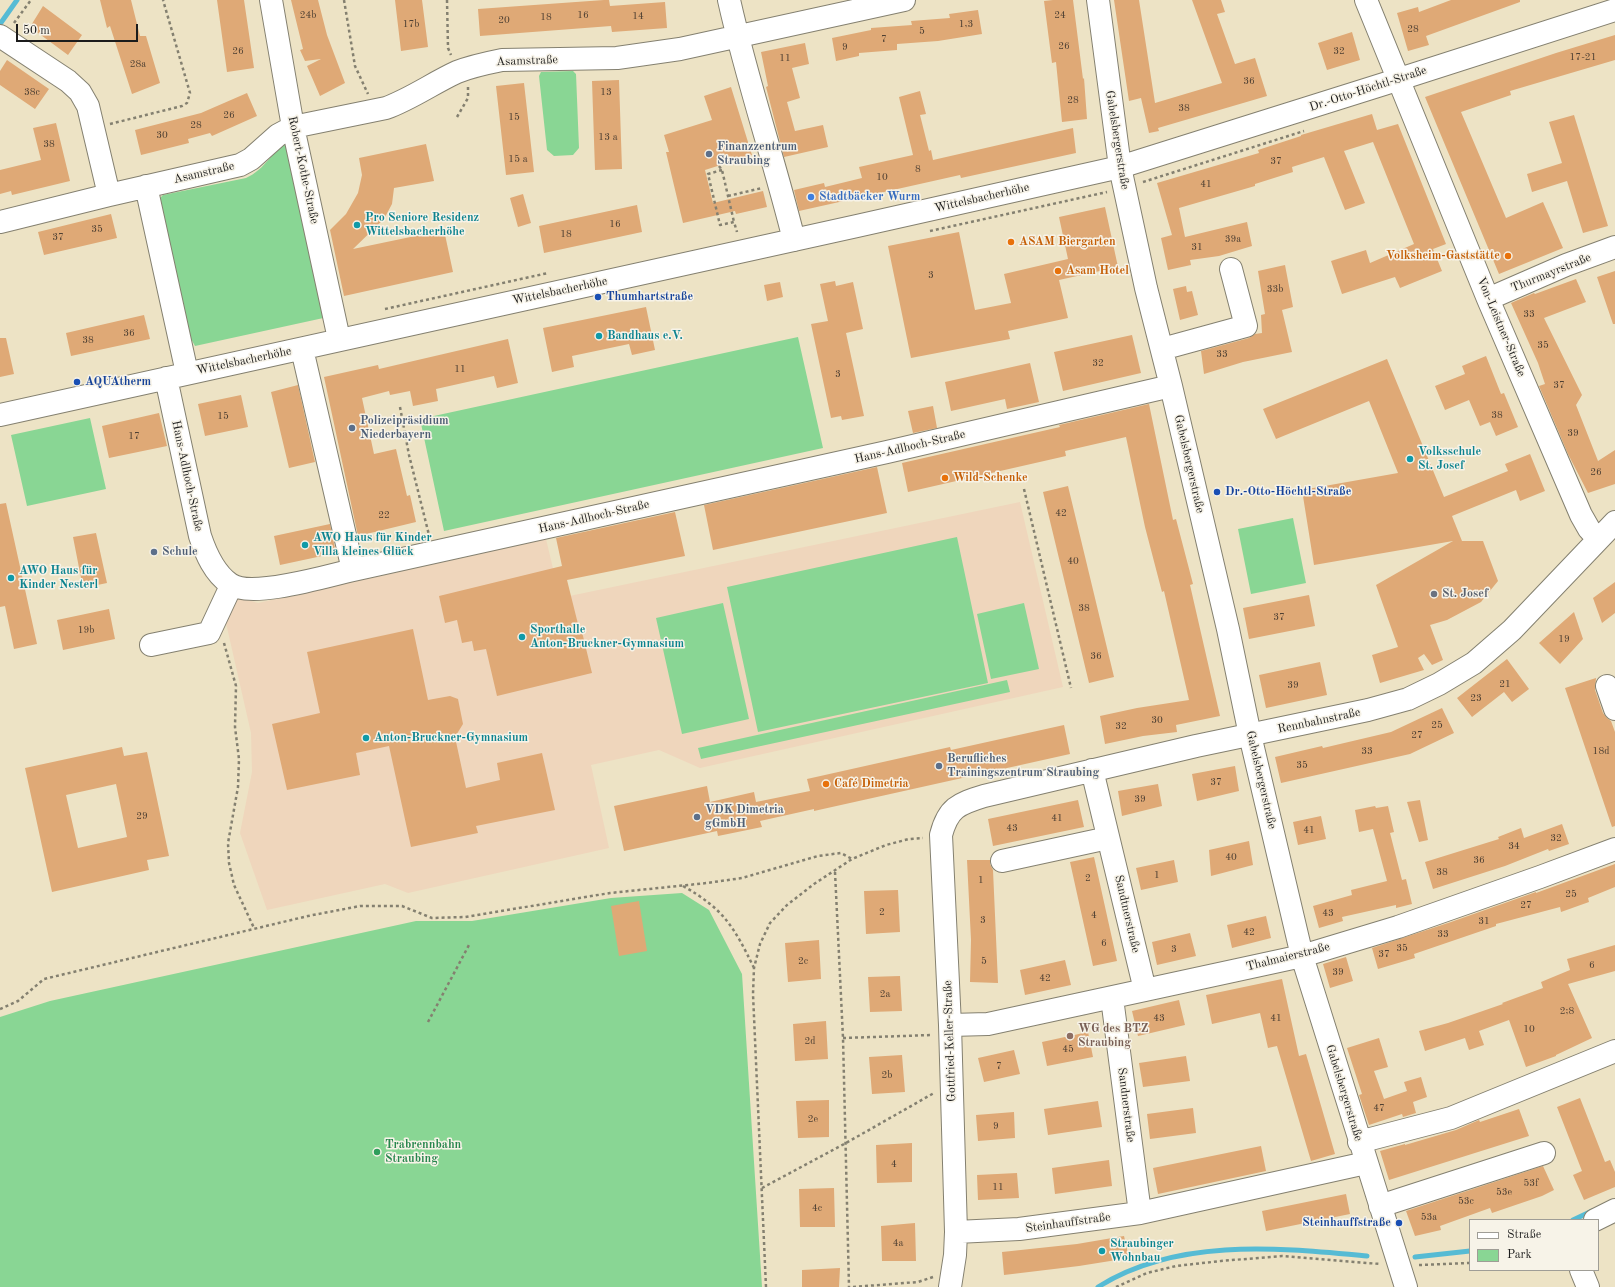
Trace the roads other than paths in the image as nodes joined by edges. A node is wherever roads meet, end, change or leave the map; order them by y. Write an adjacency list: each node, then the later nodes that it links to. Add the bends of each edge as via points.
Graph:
1 (271, 0): 11 (street, Robert-Kothe-Straße)
2 (729, 0): 8 (street)
3 (1098, 0): 12 (street, Gabelsbergerstraße)
4 (1366, 0): 10 (street, Von-Leistner-Straße)
5 (898, 1): 8 (street, Asamstraße)
6 (1584, 9): 7 (street, Dr.-Otto-Höchtl-Straße); 10 (street, Dr.-Otto-Höchtl-Straße)
7 (1615, 10)
8 (738, 36): 11 (street, Asamstraße, via 680,50 617,58 502,60 463,70 398,104 376,111); 16 (street)
9 (1, 37): 14 (street, via 68,81 80,92 88,106)
10 (1398, 80): 12 (street, Dr.-Otto-Höchtl-Straße); 19 (street, Von-Leistner-Straße)
11 (293, 127): 13 (street, Asamstraße, via 278,135 251,159 240,165); 20 (street, Robert-Kothe-Straße)
12 (1120, 167): 16 (street, Wittelsbacherhöhe); 22 (street, Gabelsbergerstraße)
13 (146, 186): 14 (street, Asamstraße); 23 (street)
14 (109, 195): 15 (street, Asamstraße)
15 (0, 222)
16 (794, 240): 20 (street, Wittelsbacherhöhe)
17 (1615, 247): 19 (street, Thurmayrstraße)
18 (1230, 269): 22 (street, via 1246,326)
19 (1488, 299): 28 (street, Von-Leistner-Straße, via 1581,515)
20 (339, 339): 21 (street, Wittelsbacherhöhe)
21 (302, 348): 23 (street, Wittelsbacherhöhe); 29 (street)
22 (1162, 349): 25 (street, Gabelsbergerstraße)
23 (187, 373): 24 (street, Wittelsbacherhöhe)
24 (166, 378): 26 (street, Wittelsbacherhöhe); 30 (street, Hans-Adlhoch-Straße, via 205,552 213,566)
25 (1171, 386): 29 (street, Hans-Adlhoch-Straße, via 887,452); 34 (street, Gabelsbergerstraße)
26 (0, 415)
27 (1615, 522): 28 (street, Rennbahnstraße)
28 (1598, 539): 34 (street, Rennbahnstraße, via 1512,630 1474,663 1439,684 1408,699 1368,710)
29 (353, 570): 30 (street, Hans-Adlhoch-Straße, via 266,589 248,590)
30 (231, 586): 31 (street, via 209,634)
31 (151, 645)
32 (1607, 686): 33 (street)
33 (1615, 709)
34 (1250, 735): 35 (street, Rennbahnstraße); 40 (street, Gabelsbergerstraße)
35 (1092, 770): 36 (street, Rennbahnstraße); 37 (street, Sandtnerstraße)
36 (962, 802): 43 (street, Gottfried-Keller-Straße, via 944,823 941,835)
37 (1108, 838): 39 (street); 41 (street, Sandtnerstraße)
38 (1615, 849): 40 (street, Thalmaierstraße, via 1398,927)
39 (1002, 861)
40 (1302, 956): 41 (street, Thalmaierstraße); 45 (street, Gabelsbergerstraße)
41 (1145, 990): 42 (street, Thalmaierstraße)
42 (1112, 998): 43 (street, Thalmaierstraße, via 988,1024); 50 (street, Sandnerstraße)
43 (950, 1029): 52 (street, Gottfried-Keller-Straße)
44 (1615, 1052): 45 (street, via 1451,1118)
45 (1359, 1142): 47 (street, Gabelsbergerstraße)
46 (1544, 1153): 48 (street)
47 (1366, 1163): 48 (street, Gabelsbergerstraße); 50 (street, Steinhauffstraße)
48 (1380, 1206): 55 (street, Gabelsbergerstraße)
49 (1615, 1210): 51 (street)
50 (1140, 1213): 52 (street, Steinhauffstraße, via 1019,1229)
51 (1598, 1219)
52 (956, 1232): 54 (street, Gottfried-Keller-Straße)
53 (1581, 1271): 56 (street)
54 (951, 1283)
55 (1406, 1287)
56 (1588, 1287)

